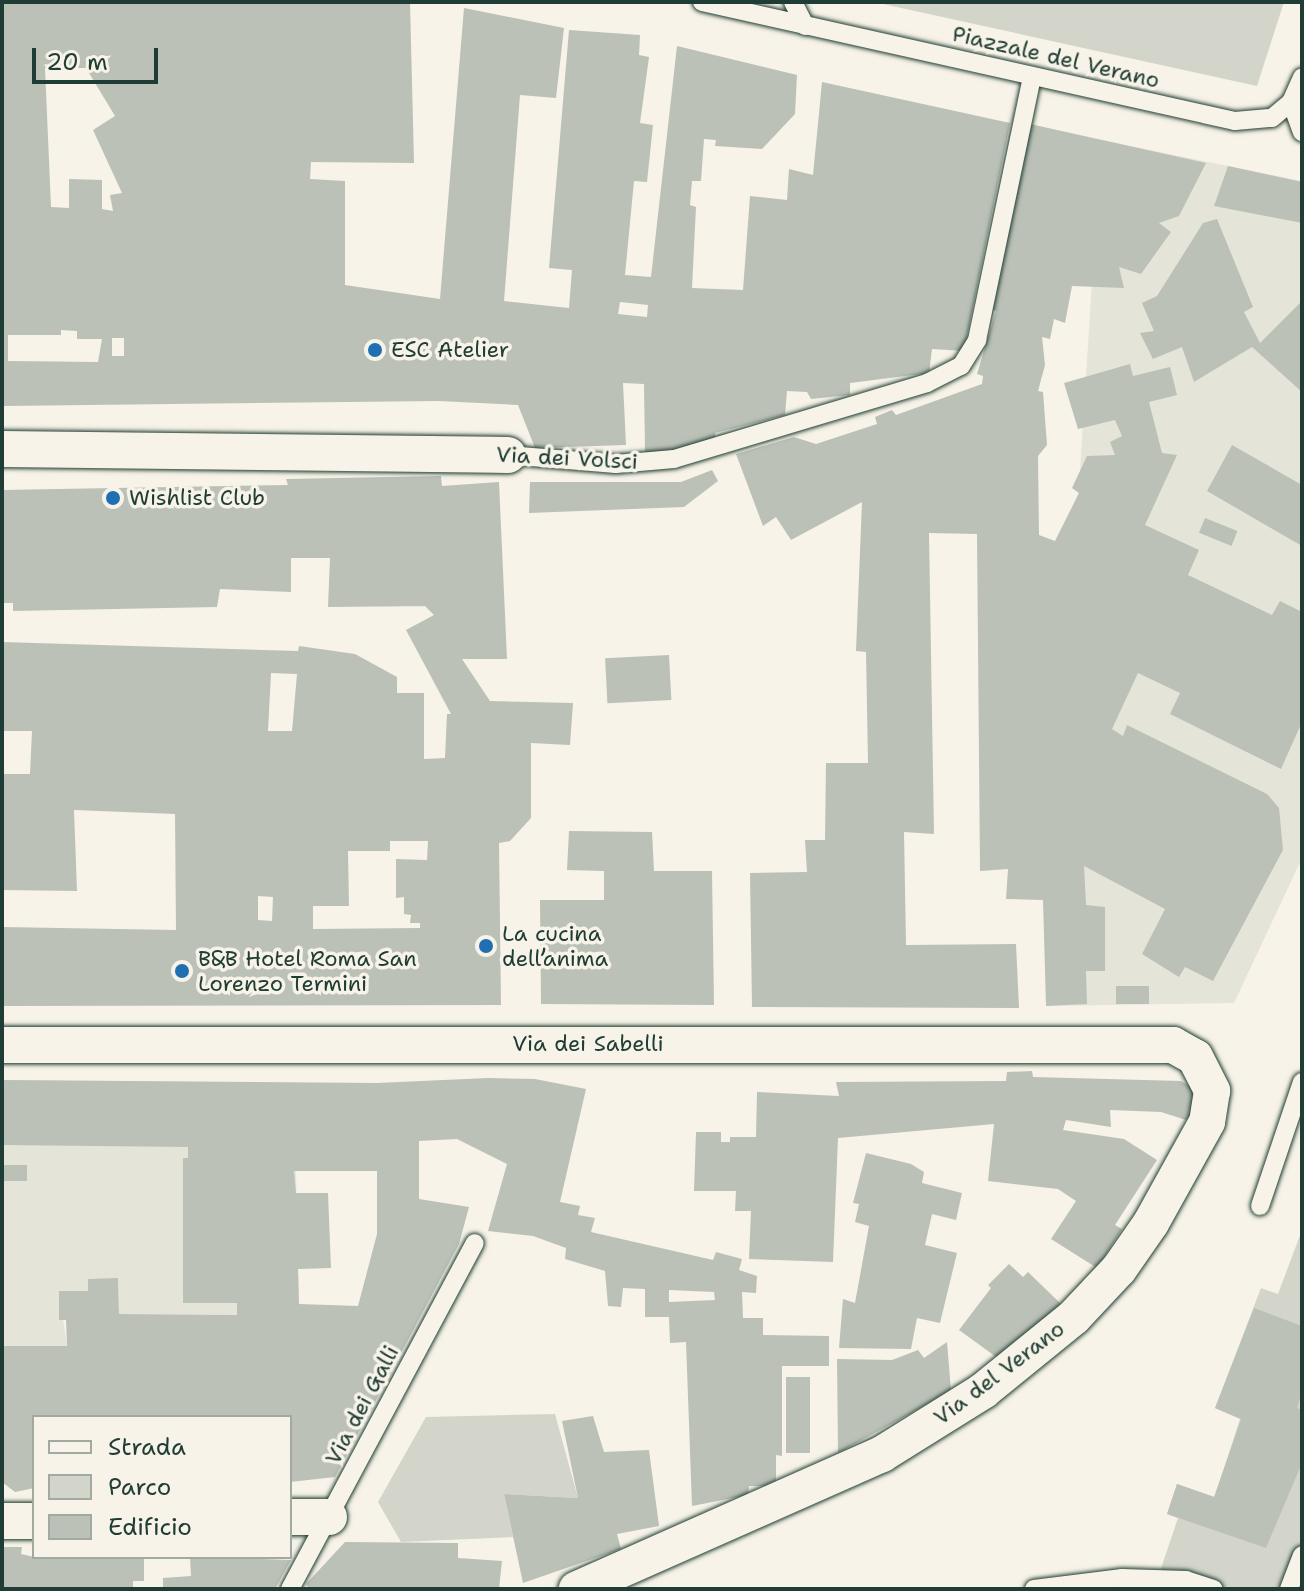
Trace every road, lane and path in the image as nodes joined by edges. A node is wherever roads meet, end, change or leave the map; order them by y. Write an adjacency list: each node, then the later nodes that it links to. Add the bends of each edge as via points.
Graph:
1 (702, 2): 3 (lane, Piazzale del Verano)
2 (793, 2): 3 (lane)
3 (805, 26): 4 (lane, Piazzale del Verano)
4 (1032, 77): 6 (lane, Piazzale del Verano, via 1235,121 1272,118); 9 (lane, Via dei Volsci, via 977,340 961,366 927,383 674,459 616,464)
5 (1302, 77): 6 (lane)
6 (1291, 102): 7 (lane)
7 (1302, 132)
8 (2, 449): 9 (street, Via dei Volsci)
9 (508, 455)
10 (2, 1045): 11 (street, Via dei Sabelli)
11 (1173, 1045): 23 (street, Via del Verano, via 1195,1057 1210,1080 1210,1114 1151,1223 1119,1269 1074,1317 983,1391 882,1454)
12 (1302, 1082): 13 (lane)
13 (1260, 1206)
14 (475, 1243): 16 (lane, Via dei Galli)
15 (292, 1517): 16 (street)
16 (329, 1517): 22 (lane, Via dei Galli)
17 (2, 1521): 18 (street)
18 (32, 1521)
19 (1302, 1555): 26 (lane)
20 (1059, 1586): 21 (lane, via 1122,1578); 24 (lane)
21 (1159, 1586): 25 (lane, via 1186,1580)
22 (290, 1589)
23 (577, 1589)
24 (1034, 1589)
25 (1214, 1589)
26 (1289, 1589)

